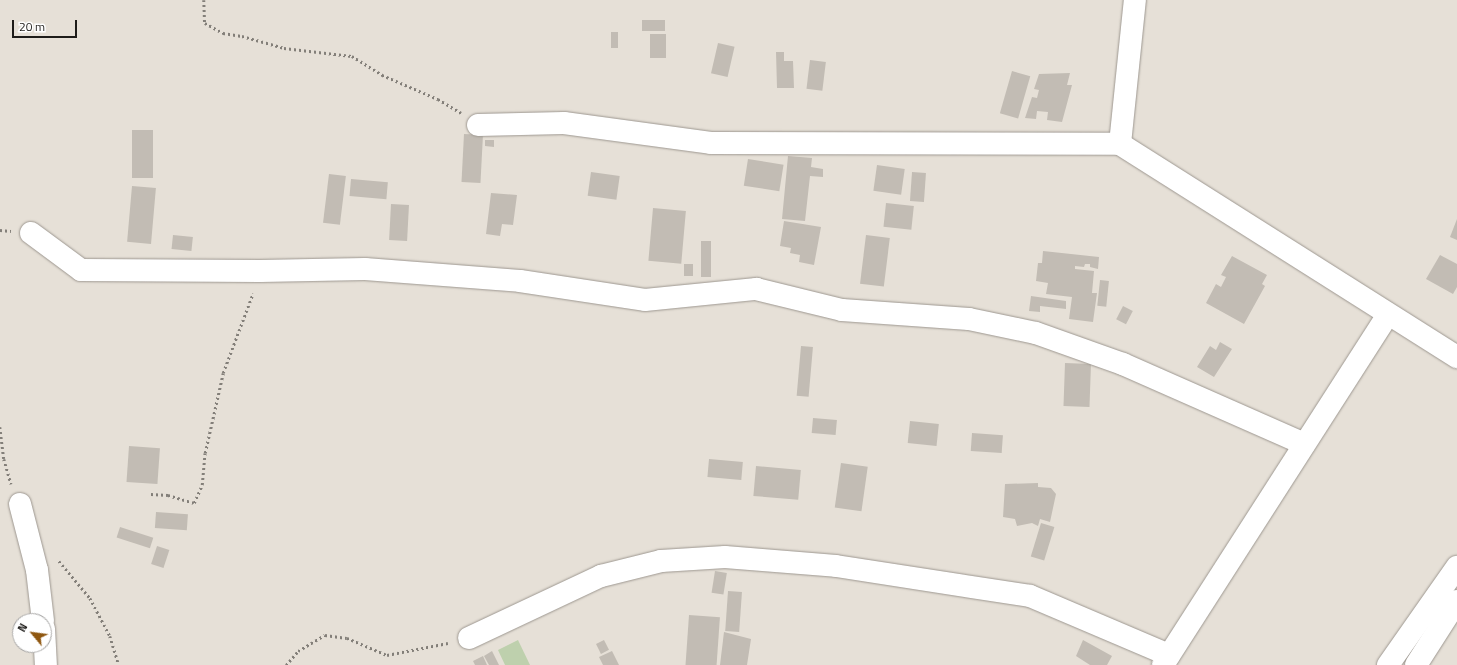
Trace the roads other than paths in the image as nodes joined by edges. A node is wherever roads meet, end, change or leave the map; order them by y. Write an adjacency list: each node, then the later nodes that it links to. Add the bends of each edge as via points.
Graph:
1 (1135, 0): 3 (street)
2 (478, 126): 3 (street, via 564,123 710,143)
3 (1120, 144): 5 (street)
4 (31, 233): 7 (street, via 81,270 365,269 520,281 645,300 756,289 842,310 970,319 1036,333 1124,364)
5 (1388, 315): 6 (street); 7 (street)
6 (1457, 357)
7 (1304, 444): 14 (street)
8 (20, 504): 11 (street, via 37,570)
9 (1457, 567): 16 (street)
10 (1457, 601): 17 (street)
11 (42, 613)
12 (469, 638): 14 (street, via 601,576 661,561 725,557 836,566 1030,596)
13 (45, 653): 15 (street)
14 (1166, 660)
15 (46, 665)
16 (1388, 665)
17 (1416, 665)

